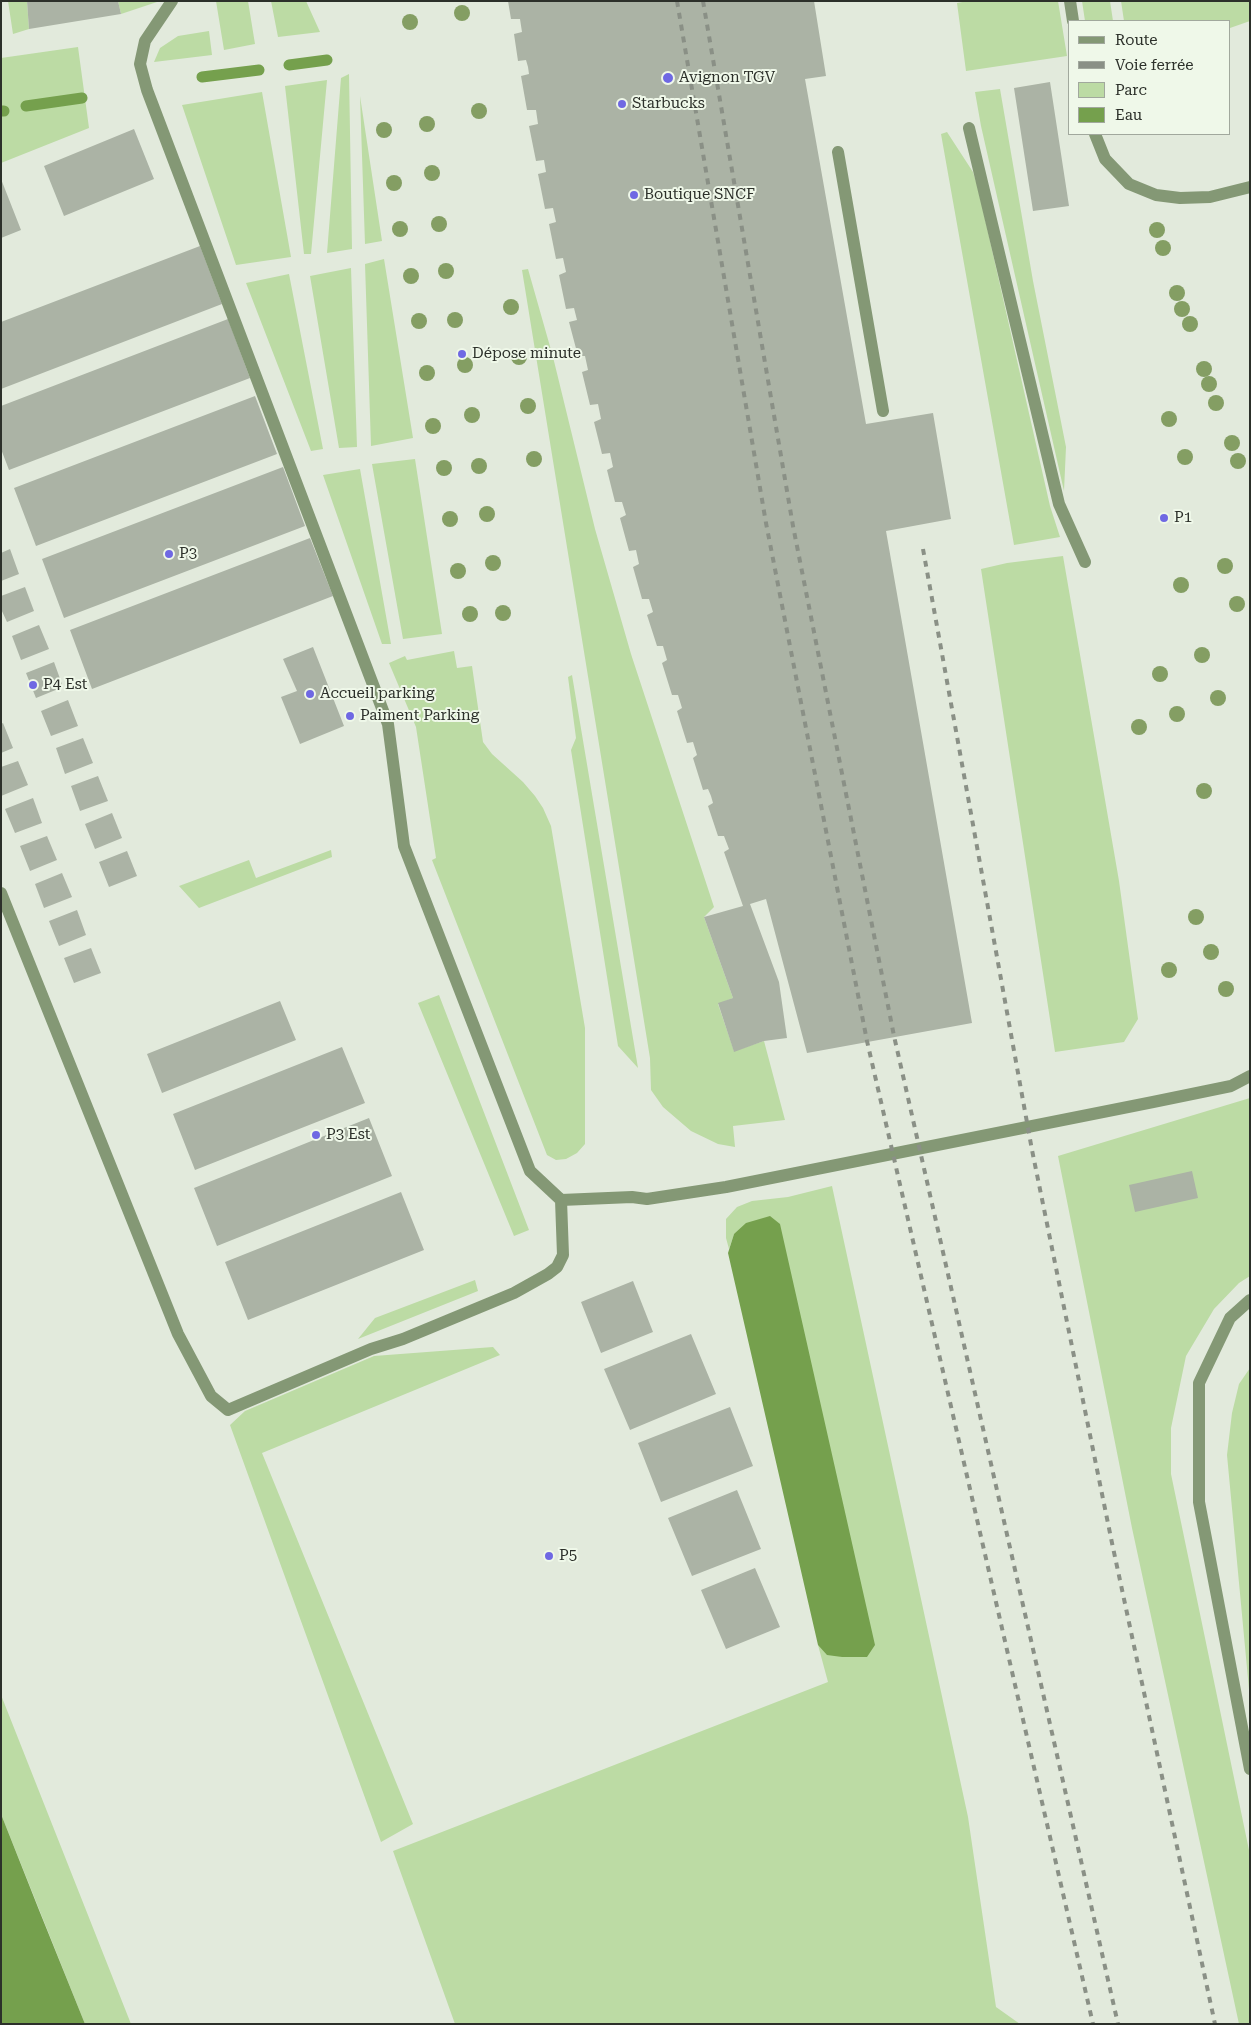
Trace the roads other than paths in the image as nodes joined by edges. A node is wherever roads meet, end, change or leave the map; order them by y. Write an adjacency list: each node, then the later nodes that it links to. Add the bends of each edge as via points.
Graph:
1 (172, 1): 12 (street, via 145,41 140,64 147,90 388,724 404,846 530,1171)
2 (1070, 1): 3 (street)
3 (1073, 20)
4 (969, 128): 9 (street, via 1058,504)
5 (1096, 135): 7 (street, via 1105,159 1129,184 1156,196 1210,198)
6 (838, 152): 8 (street)
7 (1250, 187)
8 (882, 411)
9 (1085, 562)
10 (1, 893): 12 (street, via 178,1334 211,1396 228,1410 514,1293 548,1274 564,1255)
11 (1250, 1076): 12 (street, via 1231,1086 726,1188 647,1199)
12 (561, 1200)
13 (1250, 1300): 14 (street, via 1230,1318 1199,1383 1199,1502)
14 (1250, 1769)

